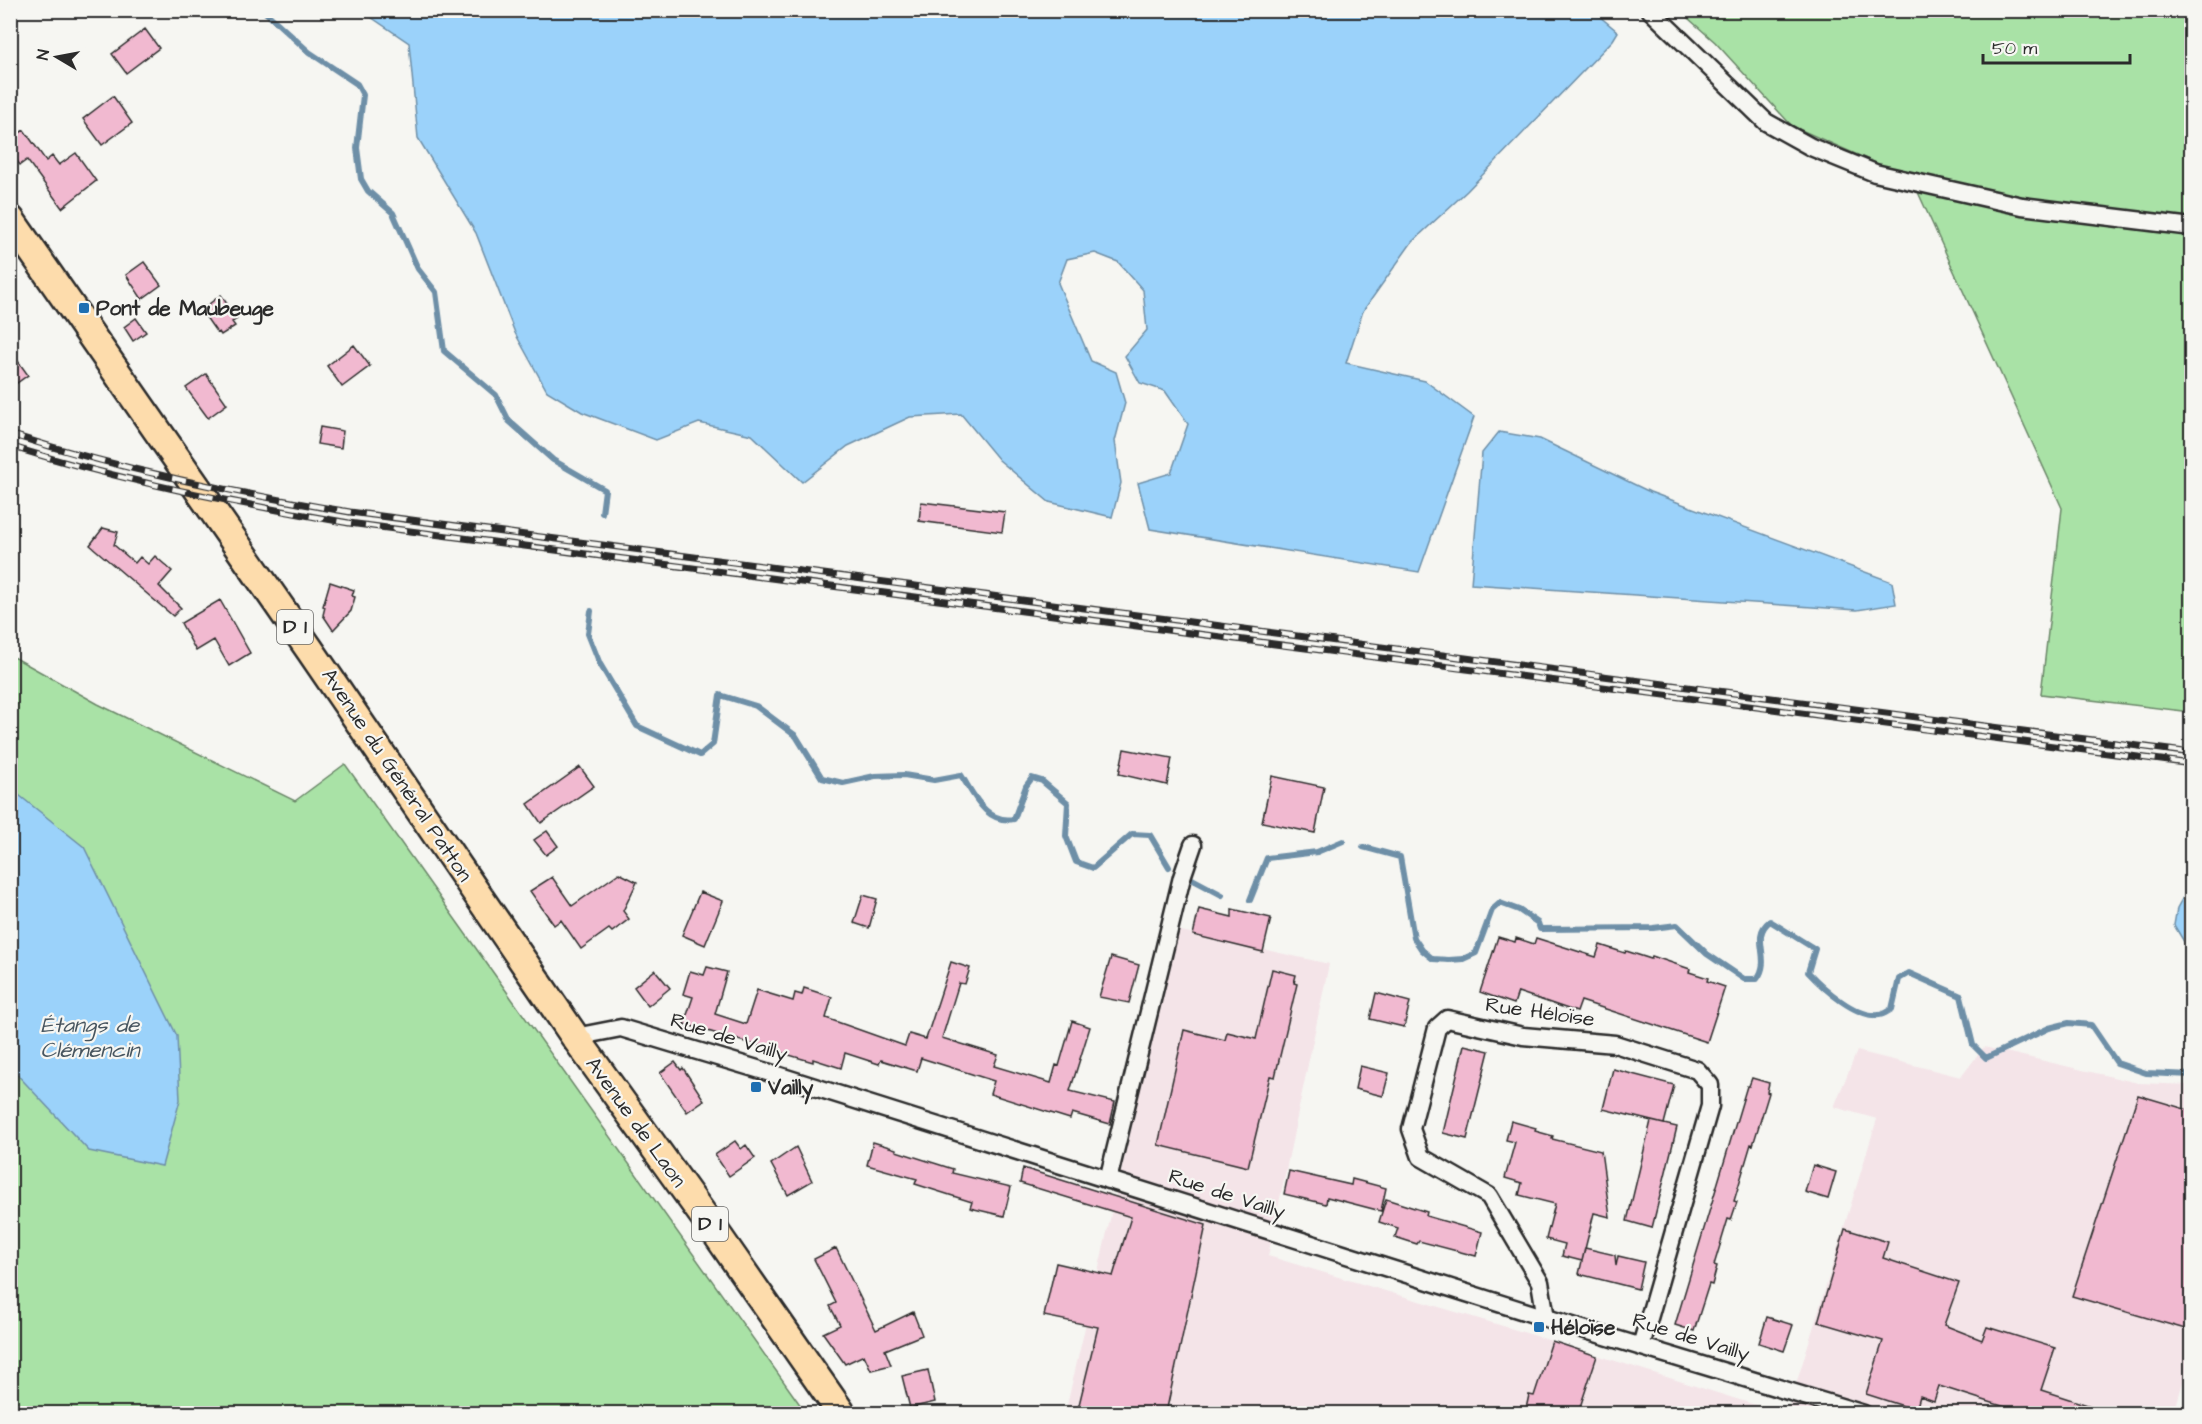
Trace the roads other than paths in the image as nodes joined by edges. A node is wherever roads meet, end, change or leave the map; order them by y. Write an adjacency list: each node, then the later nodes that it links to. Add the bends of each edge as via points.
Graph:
1 (1650, 10): 3 (street, via 1766,122 1811,147 1875,173 2022,206)
2 (10, 219): 5 (main road, Avenue du Général Patton / D 1)
3 (2192, 226)
4 (1193, 845): 6 (street)
5 (575, 1037): 6 (street, Rue de Vailly, via 621,1028); 9 (main road, Avenue de Laon / D 1)
6 (1108, 1180): 7 (street, Rue de Vailly)
7 (1546, 1318): 8 (street, Rue de Vailly); 8 (street, Rue Héloïse, via 1540,1282 1489,1196 1421,1157 1410,1129 1437,1028 1447,1019 1523,1036 1615,1044 1697,1070 1710,1085 1710,1106)
8 (1641, 1346): 10 (street, Rue de Vailly)
9 (842, 1413)
10 (1864, 1413)

